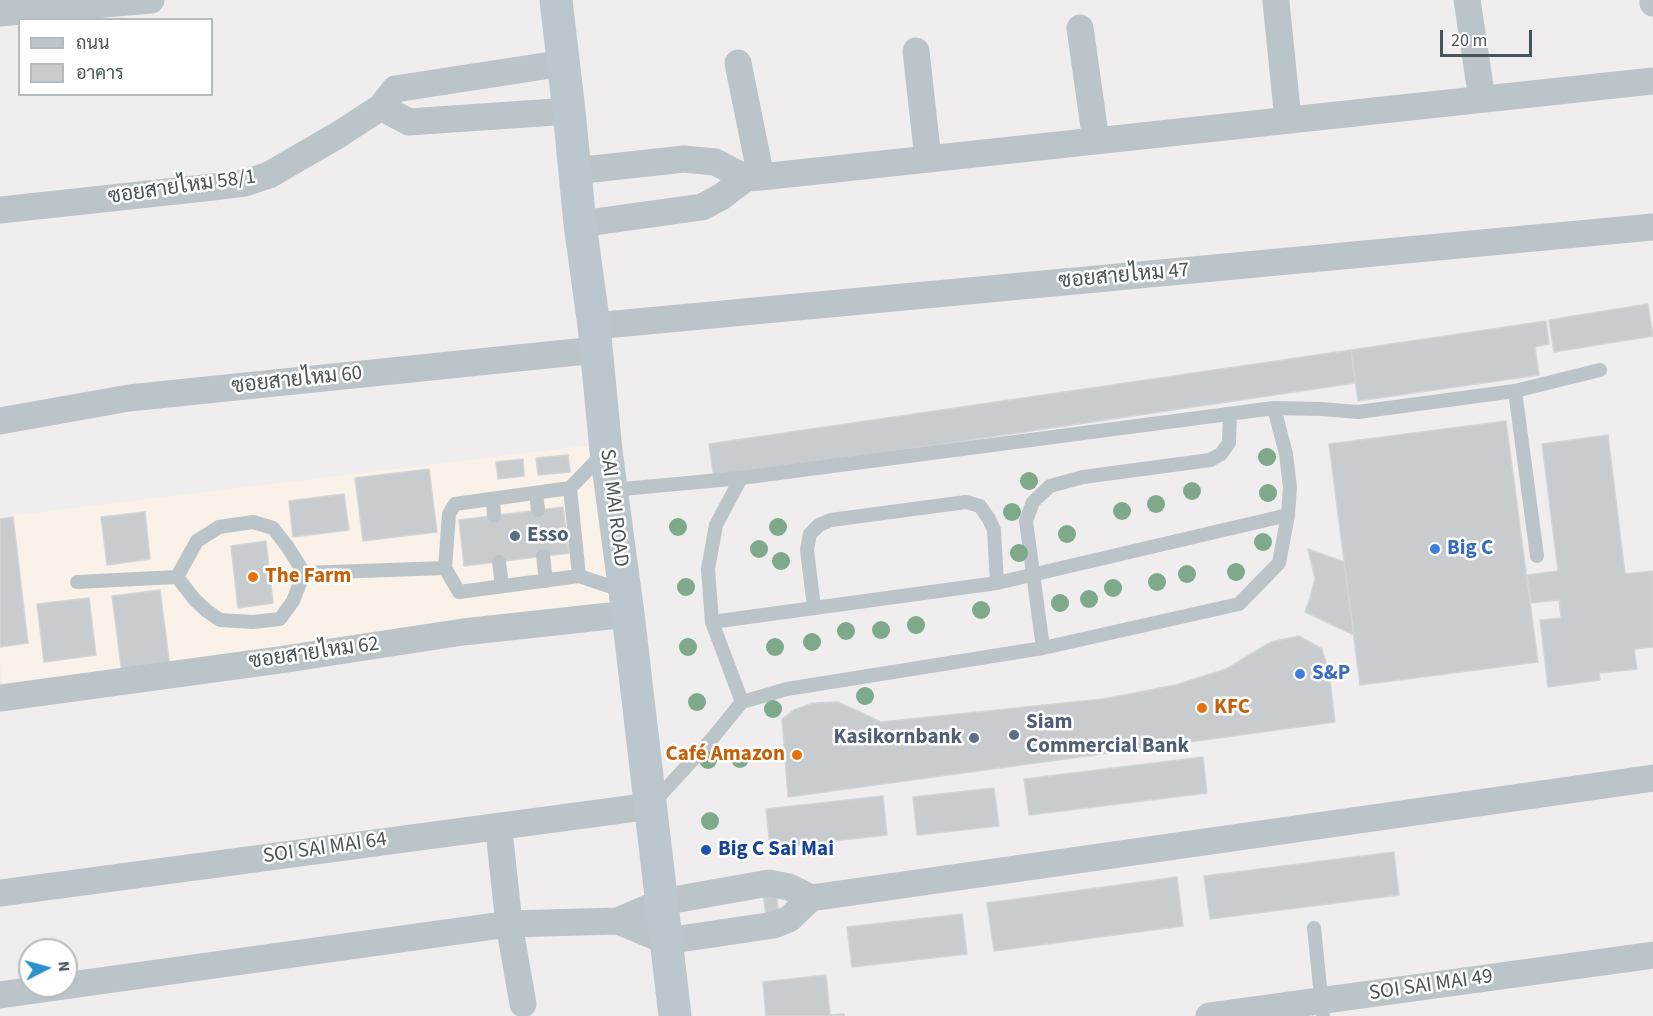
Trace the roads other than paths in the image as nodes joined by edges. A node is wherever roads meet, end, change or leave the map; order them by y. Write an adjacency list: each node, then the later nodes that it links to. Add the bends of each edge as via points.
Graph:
1 (151, 0): 5 (street)
2 (556, 0): 8 (main road, SAI MAI ROAD)
3 (1467, 0): 11 (street)
4 (1276, 2): 14 (street)
5 (0, 13)
6 (1080, 28): 15 (street)
7 (916, 51): 16 (street)
8 (564, 63): 12 (street, ซอยสายไหม 58/1, via 395,88); 13 (main road, SAI MAI ROAD)
9 (738, 63): 18 (street)
10 (1653, 81): 11 (street)
11 (1482, 99): 14 (street)
12 (381, 107): 13 (street, via 409,122); 19 (street, ซอยสายไหม 58/1, via 269,175 246,183)
13 (569, 111): 17 (main road, SAI MAI ROAD)
14 (1288, 120): 15 (street)
15 (1096, 141): 16 (street)
16 (928, 159): 18 (street)
17 (575, 171): 18 (street, via 684,159 715,162); 20 (main road, SAI MAI ROAD)
18 (754, 178): 20 (street, via 702,207)
19 (0, 210)
20 (580, 224): 22 (main road, SAI MAI ROAD)
21 (1653, 227): 22 (street, ซอยสายไหม 47)
22 (595, 338): 27 (street, ซอยสายไหม 60, via 129,398); 28 (main road, SAI MAI ROAD)
23 (1600, 370): 24 (lane)
24 (1515, 391): 25 (lane, via 1358,412); 38 (lane)
25 (1274, 408): 26 (lane); 36 (lane, via 1286,454)
26 (1230, 414): 29 (lane); 42 (lane, via 1229,443 1210,460 1083,477 1050,486 1033,502 1026,521)
27 (0, 421)
28 (606, 451): 30 (lane); 31 (main road, SAI MAI ROAD)
29 (741, 478): 31 (lane); 51 (lane, via 716,525 708,569)
30 (570, 489): 32 (lane); 43 (lane)
31 (612, 490): 49 (main road, SAI MAI ROAD)
32 (536, 493): 33 (lane); 34 (lane)
33 (493, 499): 35 (lane); 40 (lane, via 455,504 449,514)
34 (538, 510)
35 (494, 515)
36 (1288, 515): 42 (lane); 52 (lane, via 1279,562 1239,604)
37 (543, 556): 45 (lane)
38 (1537, 556)
39 (499, 562): 48 (lane)
40 (445, 568): 41 (lane); 48 (lane, via 459,592)
41 (304, 573): 44 (lane, via 293,601 280,619 253,622 220,620 195,600); 44 (lane, via 273,528 253,522 219,527 197,541)
42 (1035, 575): 47 (lane); 52 (lane)
43 (579, 576): 45 (lane); 49 (lane)
44 (177, 577): 46 (lane)
45 (546, 581): 48 (lane)
46 (77, 582)
47 (997, 583): 50 (lane); 50 (lane, via 994,530 980,506 966,502 831,520 819,525 810,534 807,550)
48 (502, 586)
49 (626, 603): 53 (street, ซอยสายไหม 62, via 463,632); 56 (main road, SAI MAI ROAD)
50 (814, 607): 51 (lane)
51 (712, 622): 54 (lane)
52 (1043, 648): 54 (lane, via 787,689)
53 (0, 698)
54 (742, 702): 56 (lane)
55 (1653, 778): 59 (street)
56 (651, 806): 58 (street, SOI SAI MAI 64); 60 (main road, SAI MAI ROAD)
57 (500, 840): 62 (street)
58 (0, 893)
59 (811, 898): 60 (street, via 769,883); 64 (street, via 789,919 774,925)
60 (662, 902): 61 (street); 64 (main road, SAI MAI ROAD)
61 (618, 921): 62 (street); 64 (street)
62 (509, 924): 66 (street); 67 (street)
63 (1314, 928): 68 (lane)
64 (666, 942): 69 (main road, SAI MAI ROAD)
65 (1653, 955): 68 (street, SOI SAI MAI 49)
66 (0, 995)
67 (523, 1004)
68 (1322, 1008): 70 (street, SOI SAI MAI 49)
69 (675, 1016)
70 (1209, 1016)

